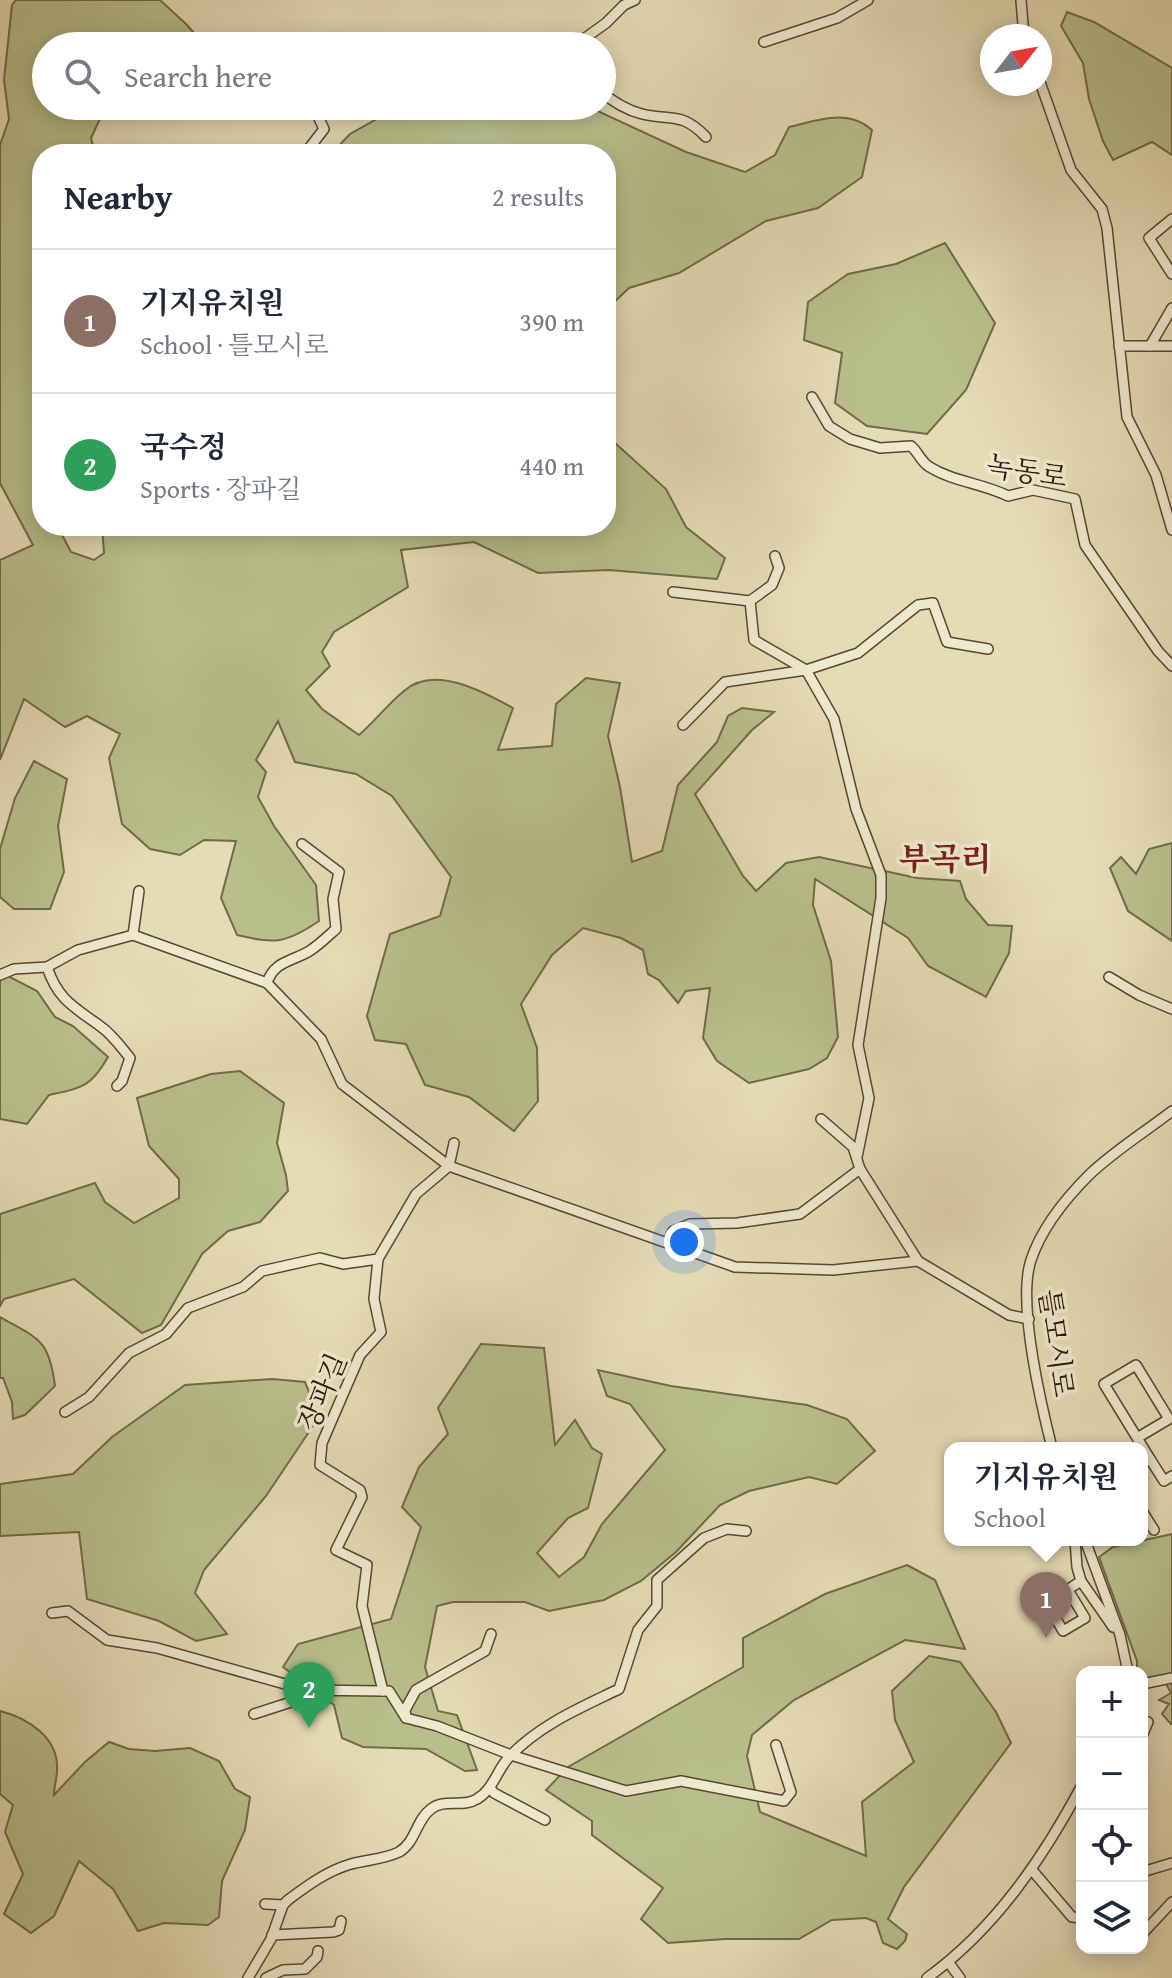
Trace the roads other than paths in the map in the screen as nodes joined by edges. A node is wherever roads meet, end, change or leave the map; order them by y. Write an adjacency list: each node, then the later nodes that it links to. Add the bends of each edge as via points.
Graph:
1 (635, 0): 5 (street)
2 (868, 0): 6 (street, via 837,18)
3 (1020, 0): 4 (street)
4 (1023, 24)
5 (593, 32)
6 (764, 42)
7 (1045, 96): 15 (street, via 1071,170 1102,209)
8 (616, 102): 10 (street, via 644,115 674,116)
9 (320, 120): 11 (street, via 324,129)
10 (706, 137)
11 (312, 144)
12 (1172, 219): 13 (street, via 1149,238)
13 (1172, 274)
14 (1172, 308): 16 (street)
15 (1119, 346): 16 (street); 19 (street, via 1127,417 1156,475)
16 (1150, 346): 17 (street)
17 (1172, 346)
18 (812, 397): 24 (street, 녹동로, via 829,426 850,439 880,448 911,446 943,474 1008,496 1033,490 1075,499 1085,545)
19 (1172, 530)
20 (775, 556): 22 (street, via 779,568 772,585)
21 (673, 592): 22 (street)
22 (750, 601): 25 (street, via 754,640)
23 (988, 649): 25 (street, via 947,642 933,603 918,605 858,653)
24 (1172, 666)
25 (806, 670): 26 (street, via 725,682); 39 (street, via 834,719 856,809 881,875 858,1045 869,1098)
26 (683, 725)
27 (302, 844): 33 (street, via 339,872 333,899 336,929 310,951 280,963)
28 (139, 891): 29 (street)
29 (133, 935): 30 (street, via 78,950); 33 (street)
30 (47, 967): 31 (street); 35 (street, via 53,985 75,1011 102,1027 130,1058)
31 (0, 975)
32 (1109, 977): 34 (street)
33 (267, 983): 40 (street, via 321,1039 342,1084)
34 (1172, 1009)
35 (117, 1086)
36 (1172, 1111): 45 (street, 틀모시로, via 1091,1173 1051,1219 1026,1279)
37 (821, 1119): 39 (street)
38 (454, 1143): 40 (street)
39 (857, 1157): 41 (street)
40 (449, 1166): 42 (street); 43 (street, via 416,1194)
41 (860, 1169): 42 (street, via 800,1214 690,1224 673,1231); 44 (street)
42 (668, 1243): 44 (street, via 735,1267 833,1270)
43 (378, 1259): 46 (street, via 343,1264 320,1258 262,1271 243,1287 188,1308 166,1334 129,1353 89,1397); 66 (street, 장파길, via 374,1299 381,1332 360,1355 322,1443 320,1465 360,1490 362,1497 336,1550 367,1565 362,1606)
44 (918, 1261): 45 (street, via 1009,1315)
45 (1029, 1319): 48 (street, 틀모시로)
46 (65, 1412)
47 (1137, 1438): 47 (street, via 1104,1384 1136,1365 1169,1419); 49 (street)
48 (1051, 1442)
49 (1138, 1442)
50 (1148, 1464): 51 (street, via 1164,1481)
51 (1172, 1476)
52 (1148, 1520): 53 (street)
53 (1154, 1530)
54 (746, 1531): 70 (street, via 727,1529 704,1538 657,1580 657,1606 638,1630 619,1689 543,1727)
55 (1075, 1546): 57 (street)
56 (1087, 1546): 61 (street)
57 (1081, 1581): 58 (street); 61 (street)
58 (1068, 1590): 58 (street, via 1047,1603 1063,1631 1085,1618)
59 (52, 1613): 65 (street, via 68,1611 107,1640 157,1648)
60 (491, 1634): 68 (street, via 485,1651 416,1690)
61 (1120, 1635): 62 (street)
62 (1127, 1666)
63 (1172, 1678): 64 (street)
64 (1148, 1683)
65 (306, 1690): 66 (street); 67 (street, via 291,1702)
66 (383, 1691): 68 (street, 장파길, via 389,1691)
67 (254, 1714)
68 (406, 1718): 70 (street)
69 (776, 1745): 70 (street, via 791,1792 784,1801 681,1781 626,1791)
70 (511, 1755): 71 (street)
71 (490, 1788): 73 (street); 79 (street, via 475,1801 437,1805 397,1853 323,1875)
72 (1076, 1795): 75 (street)
73 (545, 1820)
74 (1172, 1863): 76 (street)
75 (1032, 1870): 80 (street); 85 (street)
76 (1148, 1870)
77 (1172, 1902): 82 (street)
78 (265, 1904): 79 (street)
79 (283, 1905): 83 (street)
80 (1076, 1917)
81 (341, 1921): 83 (street, via 333,1932)
82 (1148, 1928)
83 (272, 1935): 86 (street)
84 (318, 1951): 87 (street, via 305,1969)
85 (949, 1963): 88 (street); 89 (street)
86 (248, 1978)
87 (266, 1978)
88 (927, 1978)
89 (960, 1978)

